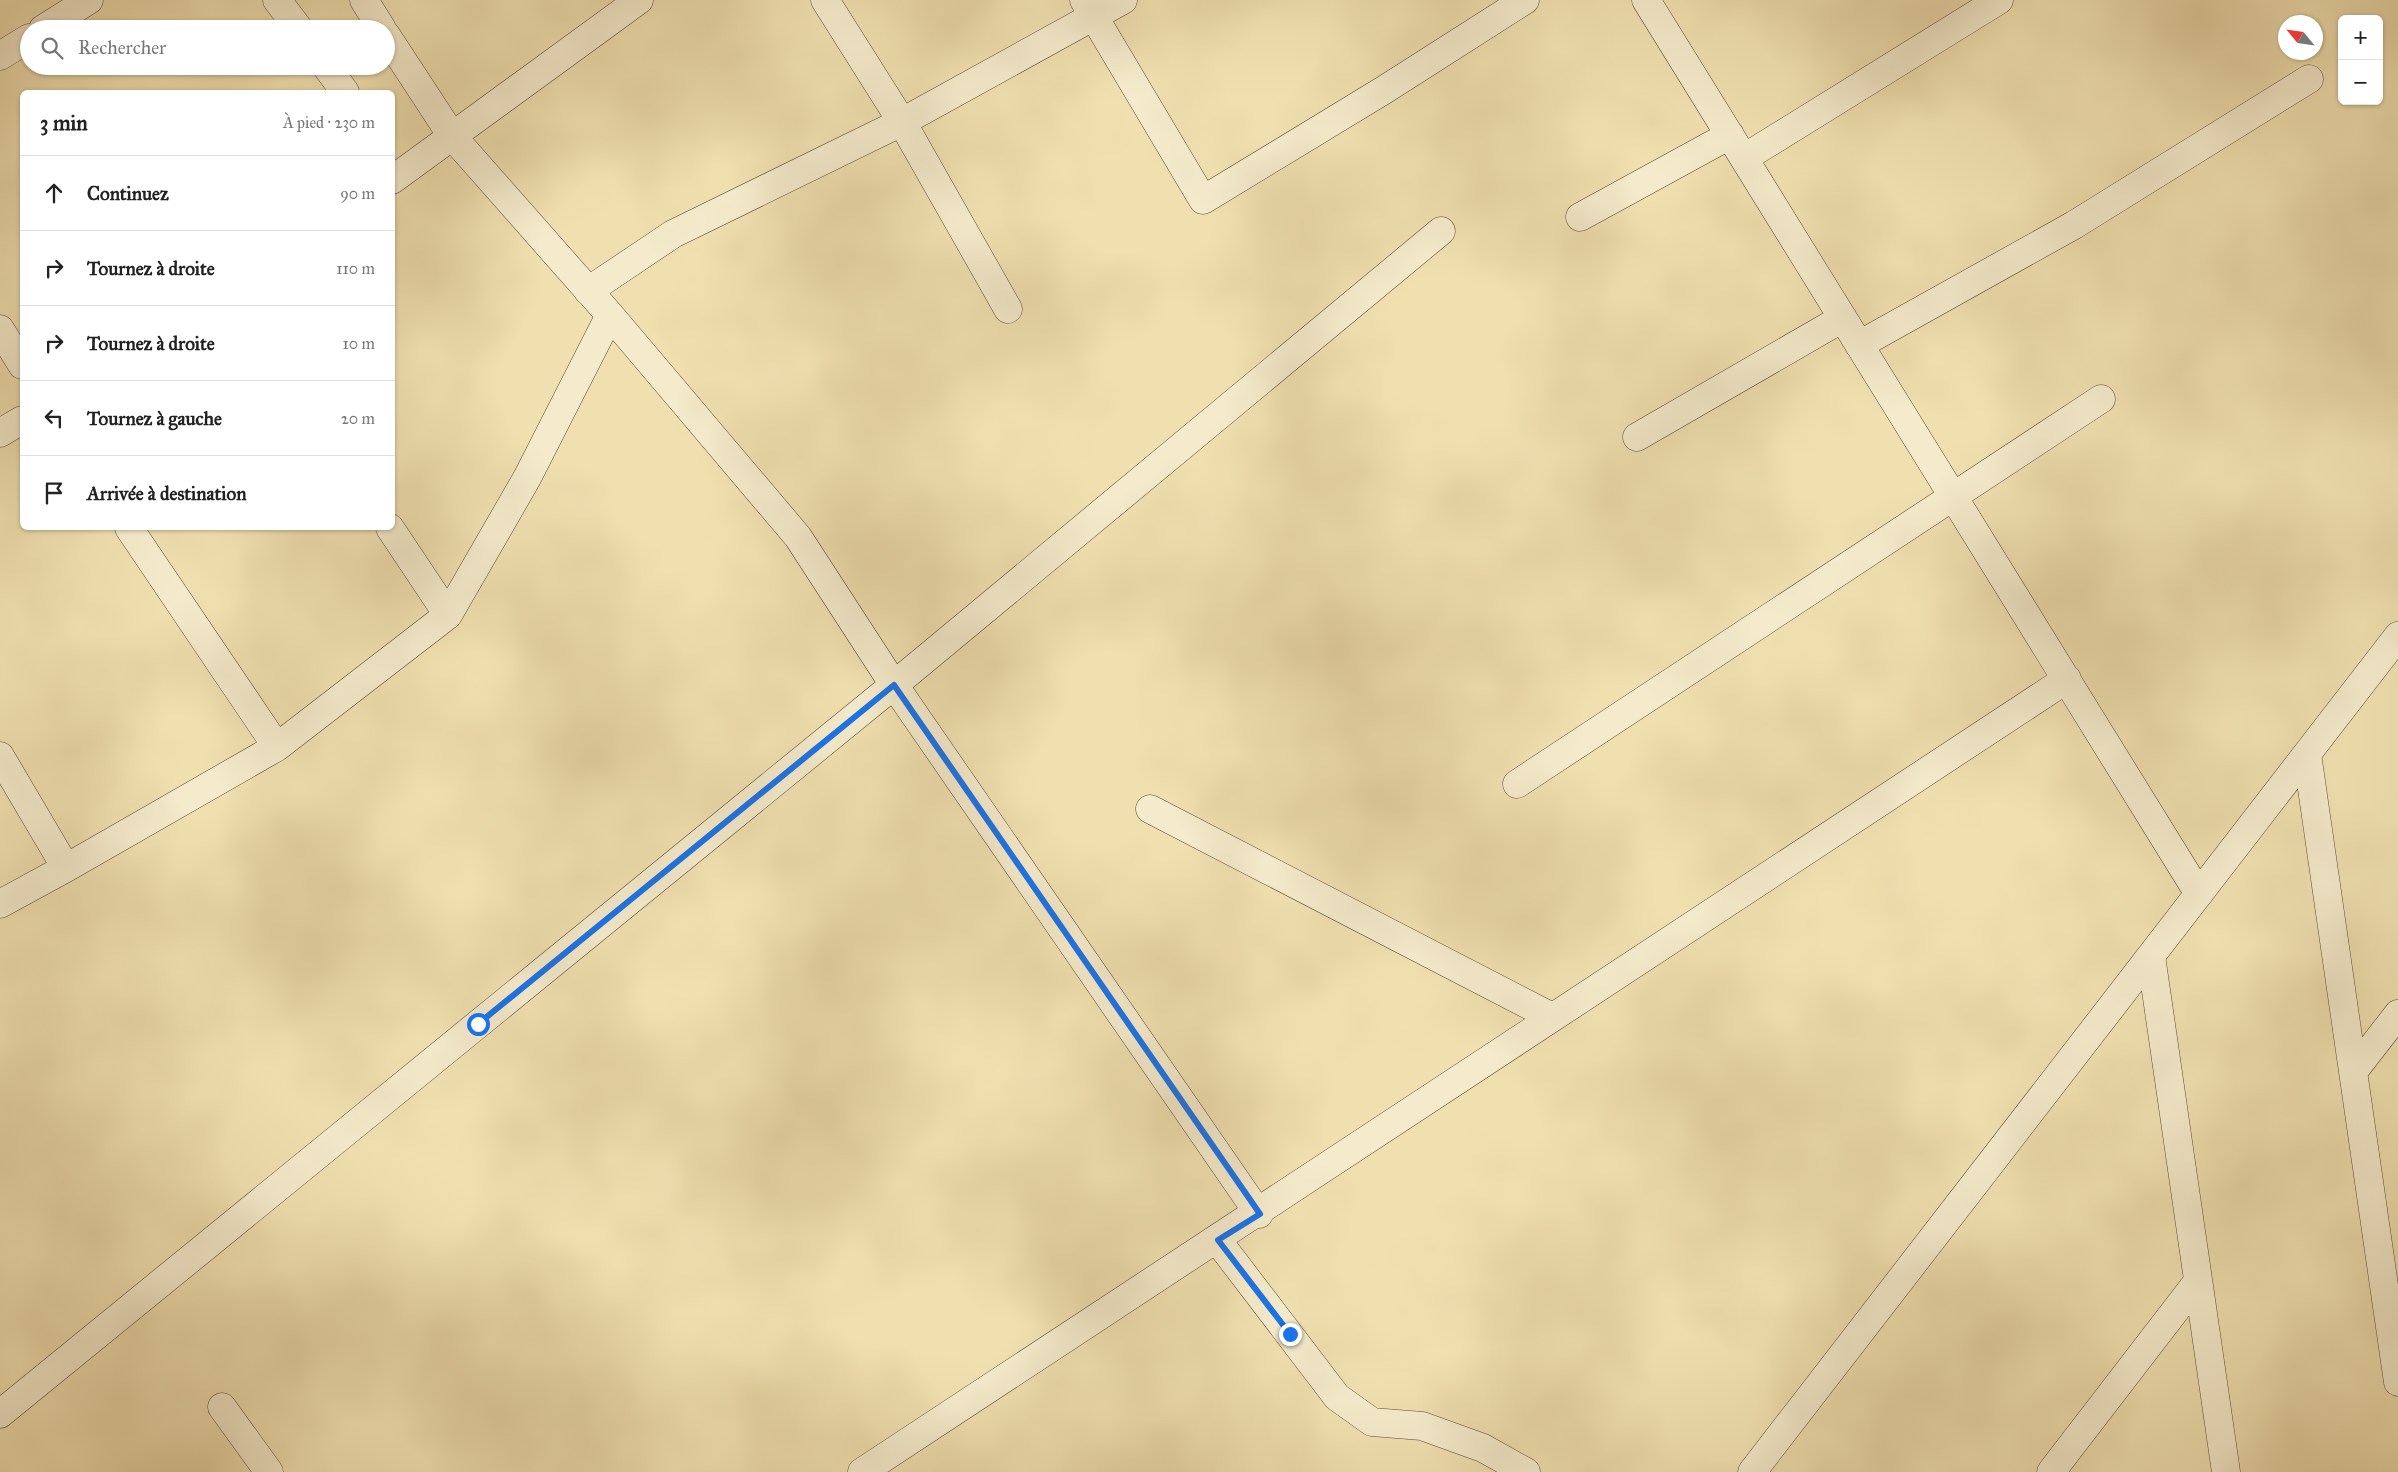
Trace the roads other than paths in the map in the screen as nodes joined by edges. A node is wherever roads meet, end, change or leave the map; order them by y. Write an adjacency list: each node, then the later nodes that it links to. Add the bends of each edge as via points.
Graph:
1 (89, 0): 11 (street)
2 (278, 0): 12 (street)
3 (364, 0): 13 (street)
4 (639, 0): 22 (street)
5 (825, 0): 20 (street)
6 (1123, 0): 10 (street)
7 (1525, 0): 10 (street, via 1203,200)
8 (1646, 0): 21 (street)
9 (1999, 0): 23 (street)
10 (1089, 9): 20 (street)
11 (58, 20)
12 (292, 20)
13 (376, 20)
14 (20, 44): 16 (street)
15 (395, 49): 22 (street)
16 (0, 56)
17 (333, 75): 19 (street)
18 (2308, 79): 32 (street, via 2074,225)
19 (344, 90)
20 (902, 122): 27 (street, via 673,234); 28 (street)
21 (1730, 135): 23 (street); 25 (street)
22 (452, 136): 24 (street); 27 (street)
23 (1744, 158): 30 (street)
24 (396, 169)
25 (1580, 217)
26 (1441, 231): 44 (street)
27 (588, 291): 29 (street)
28 (1008, 309)
29 (610, 315): 41 (street, via 527,478); 44 (street, via 798,537)
30 (1843, 318): 32 (street); 37 (street)
31 (0, 329): 33 (street)
32 (1859, 345): 38 (street)
33 (20, 362)
34 (2101, 399): 38 (street)
35 (20, 421): 36 (street)
36 (0, 434)
37 (1637, 437)
38 (1954, 497): 43 (street); 48 (street)
39 (131, 530): 45 (street)
40 (391, 530): 41 (street)
41 (448, 615): 45 (street)
42 (2398, 636): 46 (street)
43 (2067, 679): 51 (street); 55 (street)
44 (894, 685): 57 (street); 62 (street)
45 (277, 747): 50 (street)
46 (2307, 754): 51 (street); 56 (street)
47 (0, 756): 50 (street)
48 (1517, 784)
49 (1150, 809): 55 (street)
50 (66, 868): 52 (street)
51 (2199, 894): 53 (street)
52 (0, 904)
53 (2151, 956): 59 (street); 66 (street)
54 (2398, 1014): 56 (street)
55 (1552, 1017): 57 (street)
56 (2353, 1072): 60 (street)
57 (1260, 1214): 58 (street)
58 (1218, 1240): 64 (street); 65 (street, via 1338,1397 1372,1422 1422,1426 1483,1448)
59 (2198, 1281): 67 (street); 68 (street)
60 (2398, 1382)
61 (222, 1407): 63 (street)
62 (0, 1414)
63 (269, 1472)
64 (862, 1472)
65 (1526, 1472)
66 (1752, 1472)
67 (2051, 1472)
68 (2226, 1472)

